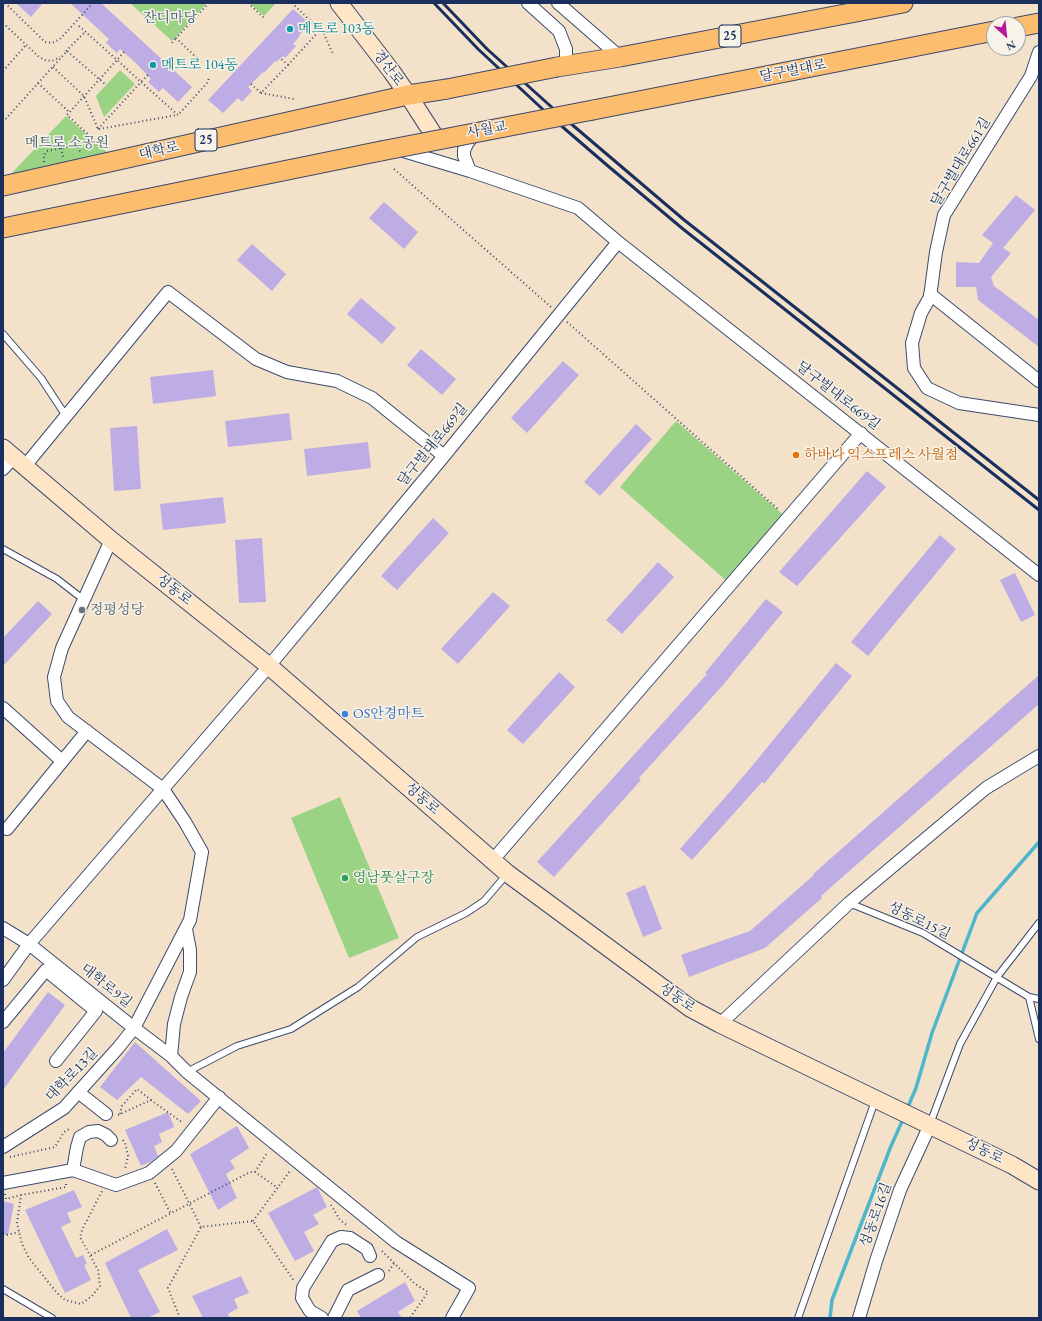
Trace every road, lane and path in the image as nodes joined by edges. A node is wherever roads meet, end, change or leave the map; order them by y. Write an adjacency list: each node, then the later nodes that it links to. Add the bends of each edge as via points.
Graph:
1 (5, 3): 2 (path, via 43,40 52,43 60,39)
2 (93, 3)
3 (209, 3): 19 (path)
4 (248, 3): 11 (path)
5 (292, 3): 16 (path)
6 (339, 3): 42 (street, 경산로)
7 (528, 3): 31 (street, via 558,31 566,49)
8 (558, 3): 26 (street)
9 (903, 3): 10 (main road, 25)
10 (884, 5): 26 (main road, 25)
11 (264, 18)
12 (3, 23): 21 (path)
13 (1039, 23): 14 (main road)
14 (1026, 25)
15 (79, 26): 17 (path)
16 (320, 30): 25 (path); 30 (path)
17 (85, 32): 22 (path); 28 (path)
18 (986, 34): 45 (main road, 달구벌대로)
19 (176, 38): 20 (path); 29 (path, via 199,60)
20 (172, 43)
21 (26, 45): 22 (path, via 48,61 55,60); 33 (path)
22 (67, 51): 32 (path); 36 (path)
23 (124, 52): 28 (path)
24 (1039, 52): 61 (street, 달구벌대로661길, via 1031,76 944,215)
25 (333, 54)
26 (620, 57): 31 (main road, 25)
27 (280, 58): 30 (path)
28 (117, 60): 36 (path); 37 (path)
29 (196, 64)
30 (288, 65): 41 (path)
31 (561, 66): 42 (main road, 25, bridge, via 447,89)
32 (52, 67): 38 (path); 43 (path)
33 (3, 71)
34 (148, 75): 37 (path)
35 (209, 76): 47 (path, via 208,82)
36 (99, 79): 40 (path); 43 (path)
37 (141, 82): 47 (path); 49 (path)
38 (38, 83): 46 (path); 48 (path)
39 (251, 84): 41 (path)
40 (106, 85)
41 (261, 93): 44 (path)
42 (408, 94): 51 (street, 경산로); 58 (main road, 대학로 / 25)
43 (84, 96): 46 (path); 49 (path)
44 (294, 99)
45 (593, 110): 50 (main road, 사월교, bridge)
46 (69, 112): 53 (path, via 67,115)
47 (178, 115): 49 (path)
48 (3, 122)
49 (98, 129)
50 (477, 132): 51 (main road, 사월교, bridge); 57 (street, via 464,150)
51 (437, 140): 52 (main road, 사월교, bridge)
52 (388, 149): 57 (street, 달구벌대로669길); 59 (main road)
53 (107, 152)
54 (82, 156): 55 (path, via 78,147 74,145 47,151)
55 (44, 162)
56 (394, 169): 62 (path)
57 (470, 171): 60 (street, 달구벌대로669길, via 578,208)
58 (3, 186)
59 (3, 228)
60 (618, 242): 62 (street, 달구벌대로669길); 67 (street, 달구벌대로669길)
61 (930, 294): 64 (street); 65 (street, 달구벌대로661길, via 912,343 914,368 927,388 959,403)
62 (559, 314): 68 (street, 달구벌대로669길); 70 (path)
63 (3, 334): 66 (lane, via 41,378)
64 (1039, 381)
65 (1039, 415)
66 (66, 416): 68 (street, via 168,292 256,359 287,372 337,381 372,398); 69 (street)
67 (861, 433): 70 (street); 73 (street, 달구벌대로669길)
68 (444, 456): 75 (street, 달구벌대로669길)
69 (11, 460): 71 (street, 성동로)
70 (787, 518): 82 (street)
71 (111, 540): 74 (street, 대학로13길); 75 (street, 성동로)
72 (3, 549): 74 (lane, via 57,579)
73 (1039, 575)
74 (84, 600): 77 (street, 대학로13길, via 62,648 54,677 57,701 68,717)
75 (269, 666): 80 (street, 달구벌대로669길); 82 (street, 성동로)
76 (3, 708): 79 (street)
77 (87, 731): 79 (street); 80 (street, 대학로13길)
78 (1039, 756): 84 (street, via 986,788)
79 (62, 761): 81 (street)
80 (163, 789): 87 (street, 대학로13길, via 202,852 190,920); 88 (street, 달구벌대로669길)
81 (7, 829)
82 (492, 861): 83 (street, 성동로)
83 (507, 873): 94 (street, 성동로, via 690,1008); 99 (lane, via 484,901 466,913 417,937 358,987 291,1028 237,1046)
84 (849, 903): 89 (lane, 성동로15길, via 923,933); 94 (street)
85 (1039, 923): 89 (lane)
86 (3, 928): 88 (street, 대학로9길)
87 (186, 929): 95 (street, 대학로13길); 97 (street, via 190,950 190,972 180,997)
88 (29, 944): 90 (street, 달구벌대로669길); 95 (street, 대학로9길)
89 (997, 977): 91 (lane, 성동로15길); 106 (lane, via 960,1044)
90 (3, 980)
91 (1029, 998): 92 (lane, 성동로15길); 96 (lane)
92 (1039, 999)
93 (3, 1022): 98 (street, via 46,970 96,1011)
94 (720, 1024): 103 (street, 성동로)
95 (134, 1028): 97 (street, 대학로9길); 100 (street, 대학로13길)
96 (1039, 1039)
97 (171, 1056): 99 (street, 대학로9길)
98 (56, 1061)
99 (187, 1072): 101 (street, 대학로9길)
100 (78, 1092): 105 (street); 109 (street, 대학로13길, via 64,1108)
101 (219, 1098): 107 (street); 111 (street, 대학로9길)
102 (151, 1100): 104 (path); 104 (path, via 137,1089 122,1106); 107 (path)
103 (877, 1100): 106 (street, 성동로); 139 (lane)
104 (120, 1115): 105 (path)
105 (110, 1116)
106 (929, 1124): 115 (street, 성동로); 140 (street, 성동로16길, via 900,1190)
107 (193, 1130): 112 (street, via 176,1151 149,1173 116,1185)
108 (111, 1140): 112 (street, via 98,1131 80,1137)
109 (3, 1147)
110 (269, 1150): 113 (path)
111 (297, 1162): 120 (path); 138 (street, 대학로9길, via 396,1242 469,1288)
112 (73, 1170): 117 (street)
113 (255, 1172): 120 (path); 121 (path, via 250,1172)
114 (167, 1173): 121 (path, via 172,1169)
115 (1039, 1181)
116 (66, 1182): 125 (path, via 66,1187 21,1195 17,1223)
117 (3, 1183)
118 (149, 1184): 122 (path, via 156,1181)
119 (103, 1188): 127 (path, via 80,1237)
120 (278, 1188): 123 (path)
121 (189, 1204): 122 (path); 124 (path)
122 (171, 1214): 127 (path)
123 (253, 1222): 124 (path); 132 (path)
124 (201, 1227): 134 (path, via 168,1288)
125 (19, 1232): 126 (path); 127 (path, via 28,1258 65,1300 81,1304 100,1286 98,1270)
126 (3, 1236)
127 (90, 1256)
128 (370, 1256): 132 (street, via 367,1249 350,1238 342,1237 332,1241)
129 (378, 1274): 136 (street, via 348,1290)
130 (3, 1289): 133 (lane)
131 (428, 1292): 137 (path)
132 (302, 1293): 135 (street, via 302,1298 310,1311)
133 (52, 1318)
134 (180, 1318)
135 (322, 1318)
136 (334, 1318)
137 (410, 1318)
138 (452, 1318)
139 (798, 1318)
140 (859, 1318)

